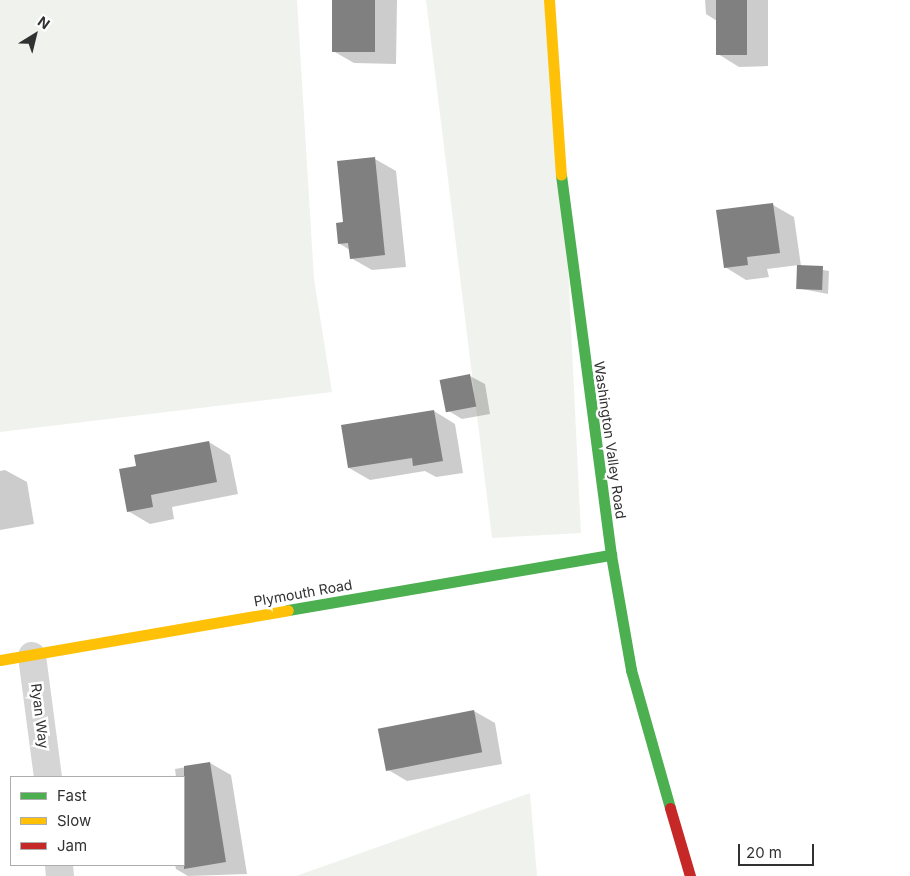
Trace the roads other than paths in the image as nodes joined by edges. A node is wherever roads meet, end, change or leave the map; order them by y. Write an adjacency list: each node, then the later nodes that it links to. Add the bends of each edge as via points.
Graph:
1 (549, 0): 2 (street, Washington Valley Road, via 555,126)
2 (611, 556): 3 (street, Plymouth Road); 6 (street, Washington Valley Road, via 631,670)
3 (32, 656): 4 (street, Plymouth Road); 5 (street, Ryan Way)
4 (0, 660)
5 (48, 776)
6 (690, 876)

